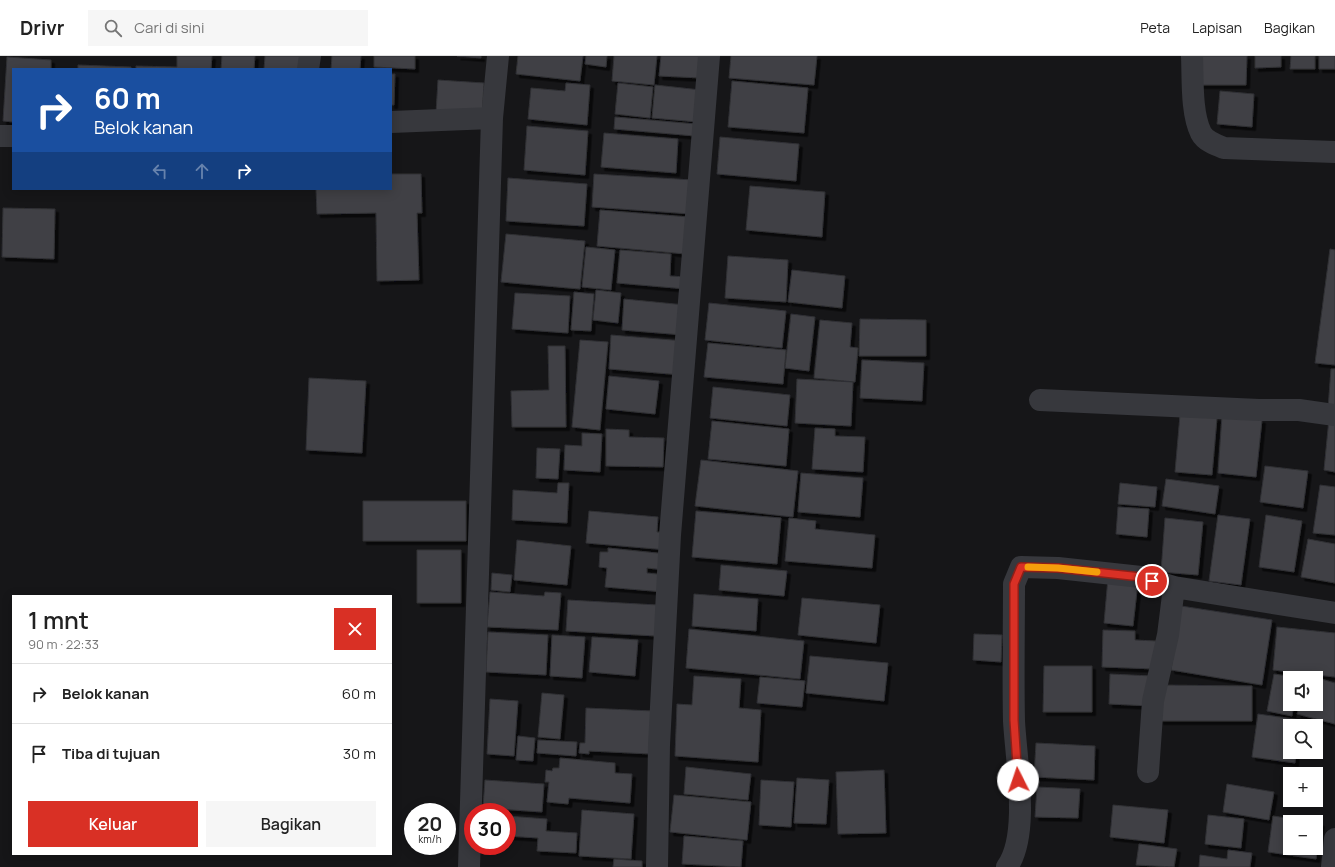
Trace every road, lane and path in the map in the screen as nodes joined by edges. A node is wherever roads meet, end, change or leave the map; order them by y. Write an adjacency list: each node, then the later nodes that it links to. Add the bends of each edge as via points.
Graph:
1 (310, 56): 5 (street)
2 (498, 56): 6 (street)
3 (710, 56): 18 (street, via 670,535 659,745)
4 (1192, 56): 10 (street, via 1196,113 1201,134 1212,144 1224,148)
5 (308, 68)
6 (492, 118): 7 (street); 17 (street)
7 (392, 122)
8 (0, 136): 9 (street)
9 (12, 136)
10 (1335, 152)
11 (1040, 400): 12 (street, via 1298,410)
12 (1335, 415)
13 (1174, 587): 14 (street); 15 (street, via 1168,635 1154,701); 19 (street, via 1141,577 1058,568 1021,567 1017,572 1014,584 1014,720 1019,826 1018,840)
14 (1335, 612)
15 (1148, 772)
16 (1335, 838): 20 (street)
17 (469, 867)
18 (657, 867)
19 (1007, 867)
20 (1332, 867)

